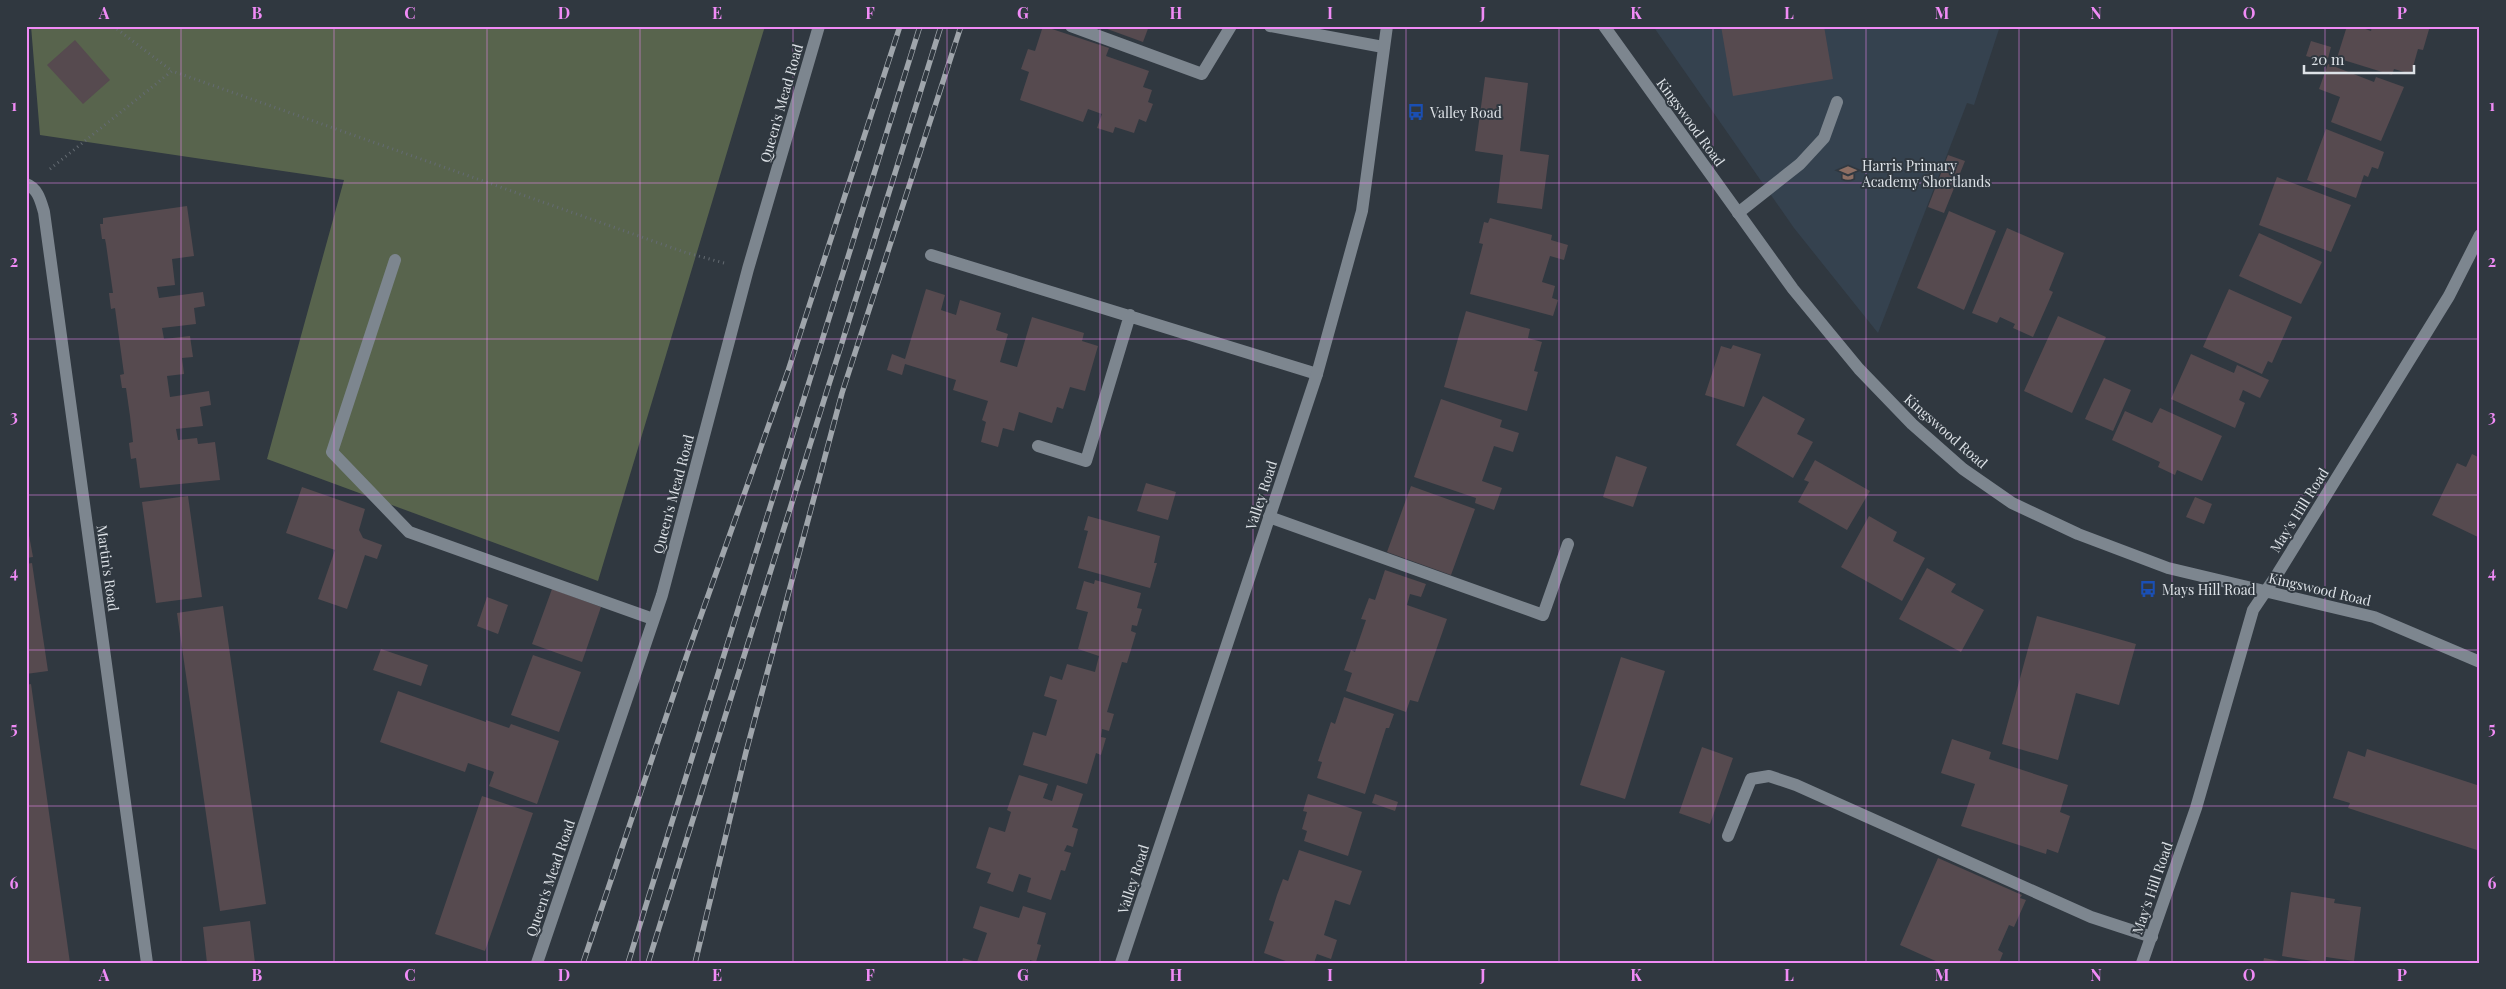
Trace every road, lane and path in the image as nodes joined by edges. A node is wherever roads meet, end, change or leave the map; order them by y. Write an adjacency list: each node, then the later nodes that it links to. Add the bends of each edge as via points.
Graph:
1 (113, 26): 9 (path)
2 (819, 26): 16 (street, Queen's Mead Road)
3 (1071, 26): 4 (street, via 1202,74)
4 (1231, 26)
5 (1270, 26): 8 (street)
6 (1387, 26): 8 (street, Valley Road)
7 (1604, 26): 12 (street, Kingswood Road)
8 (1384, 47): 18 (street, Valley Road, via 1362,211)
9 (172, 71): 11 (path); 16 (path, via 684,252)
10 (1837, 102): 12 (street, via 1824,138 1800,164)
11 (28, 185): 27 (street, Martin's Road, via 40,198 48,242)
12 (1738, 213): 22 (street, Kingswood Road, via 1793,289 1859,369 1912,424 1963,469 2012,503 2078,534 2168,568)
13 (2480, 235): 22 (street, May's Hill Road, via 2449,296)
14 (931, 255): 17 (street)
15 (395, 260): 23 (street, via 332,452 409,532)
16 (748, 269): 23 (street, Queen's Mead Road)
17 (1130, 315): 18 (street); 19 (street, via 1086,461)
18 (1317, 374): 20 (street, Valley Road)
19 (1038, 446)
20 (1269, 517): 21 (street, via 1543,615); 29 (street, Valley Road)
21 (1568, 544)
22 (2265, 592): 24 (street, Kingswood Road, via 2374,617); 26 (street, May's Hill Road, via 2253,610 2196,808)
23 (653, 619): 28 (street, Queen's Mead Road)
24 (2480, 662)
25 (1728, 836): 26 (street, via 1751,779 1769,776 1796,785 2091,917)
26 (2152, 937): 30 (street, May's Hill Road)
27 (147, 963)
28 (537, 963)
29 (1121, 963)
30 (2142, 963)

